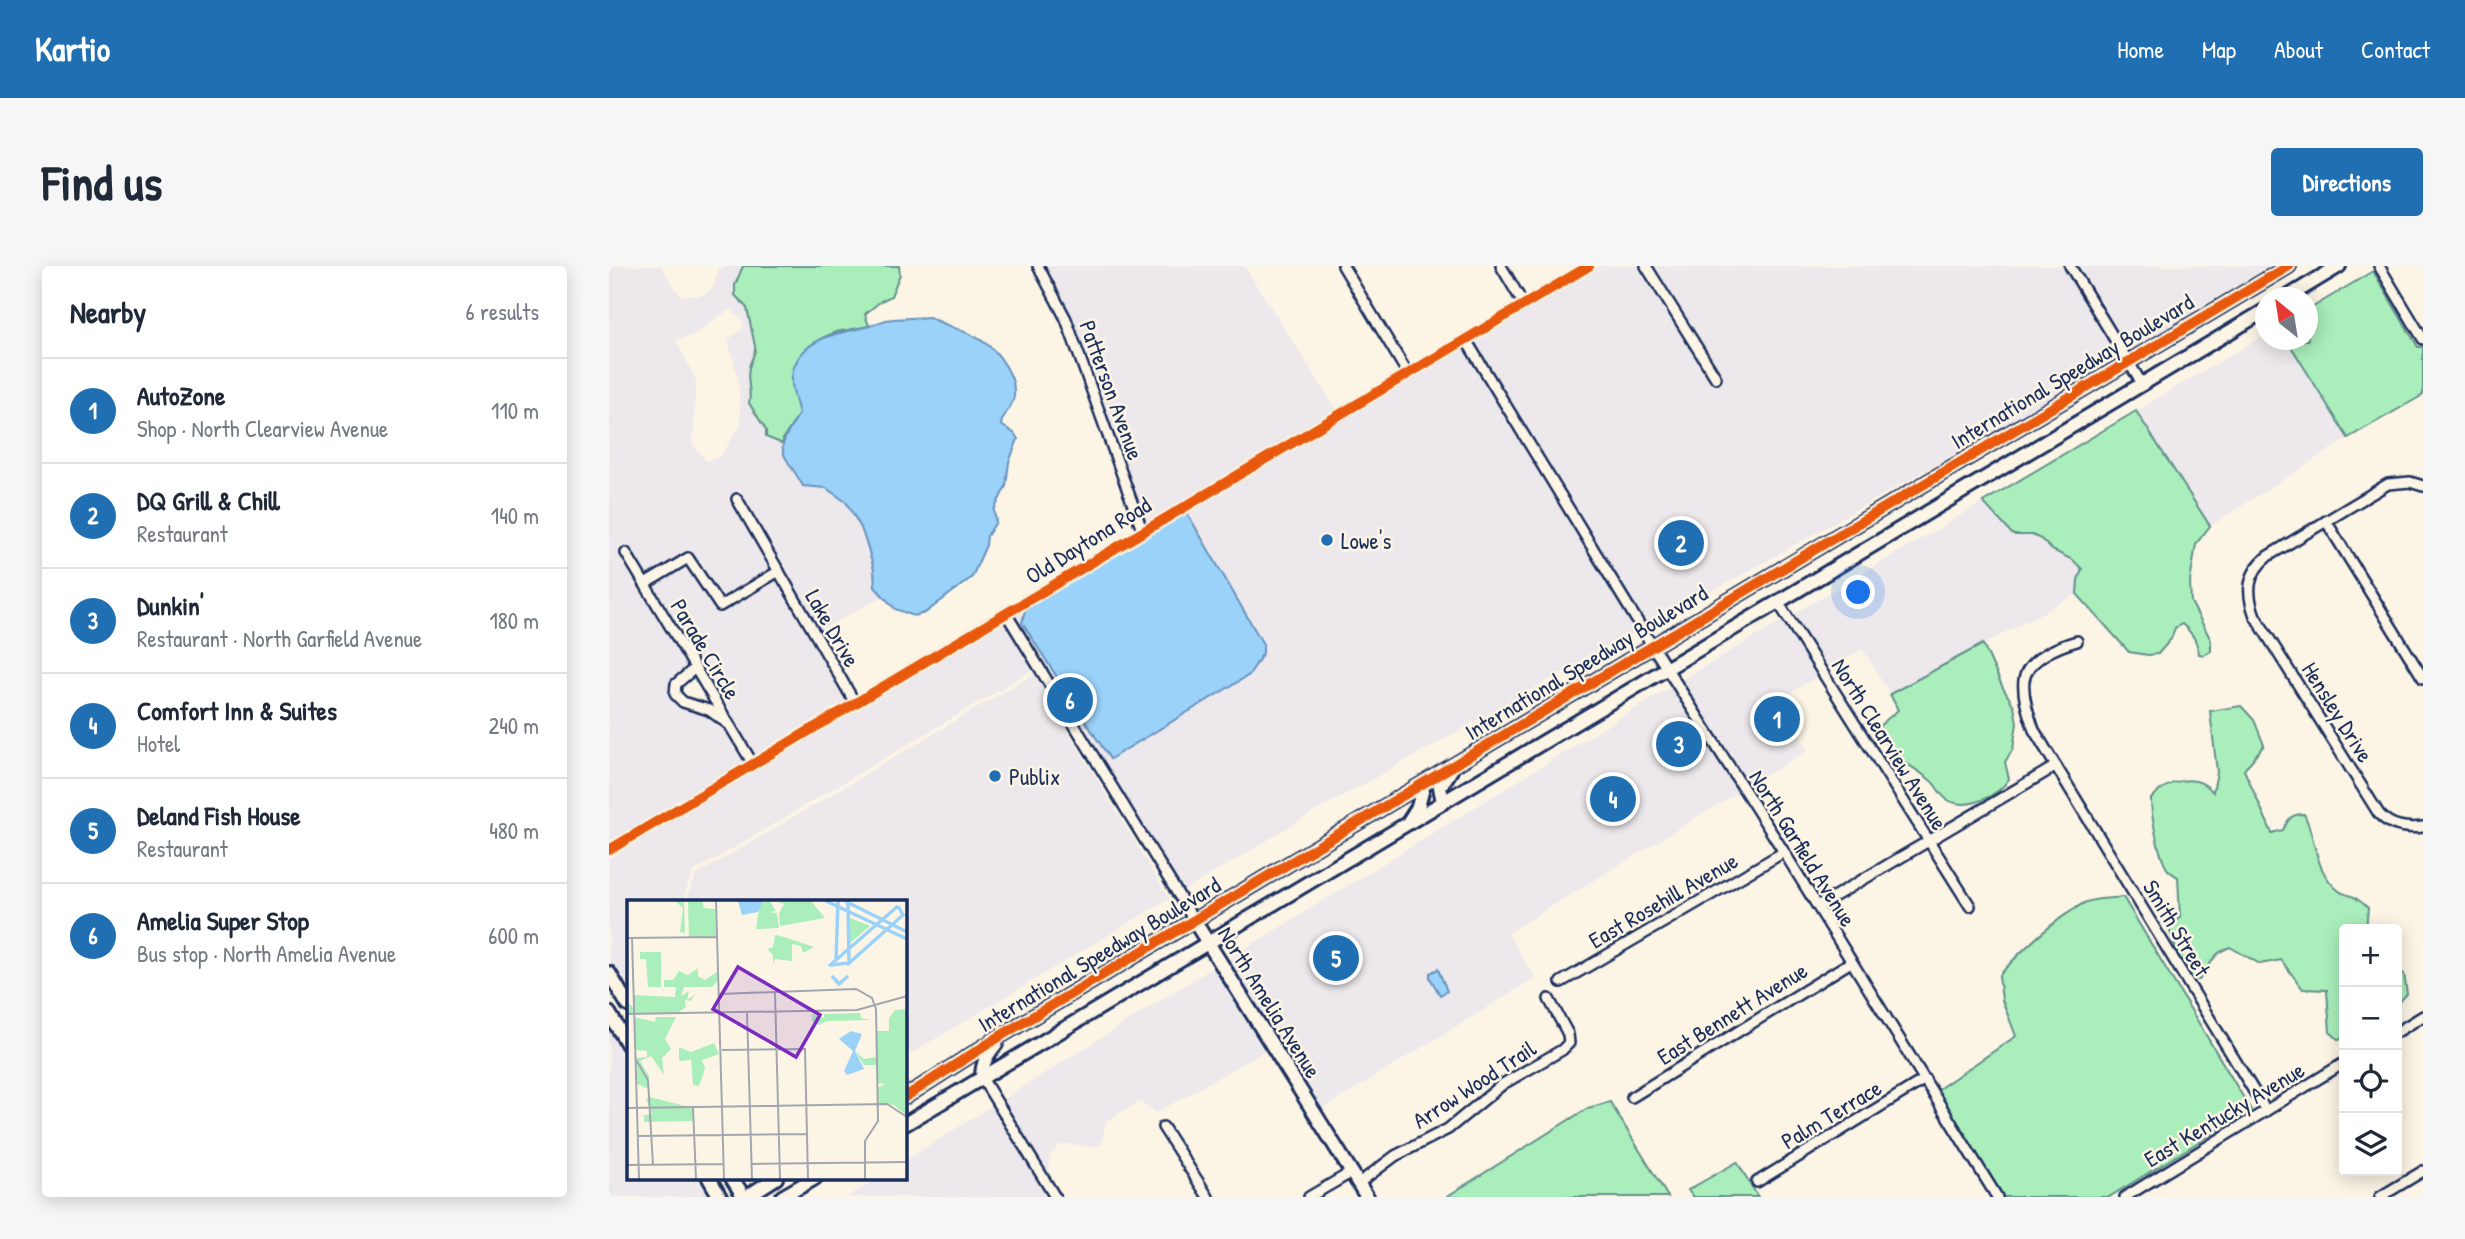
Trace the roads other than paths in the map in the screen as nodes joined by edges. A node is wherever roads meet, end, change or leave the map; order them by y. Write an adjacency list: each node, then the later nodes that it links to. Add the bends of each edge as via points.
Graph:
1 (1038, 266): 22 (street, Patterson Avenue, via 1066,318)
2 (1343, 266): 16 (street)
3 (1501, 266): 11 (street)
4 (1588, 266): 11 (street, Old Daytona Road)
5 (1646, 266): 17 (street)
6 (2070, 266): 15 (street)
7 (2289, 266): 15 (main road, International Speedway Boulevard)
8 (2379, 266): 13 (street)
9 (2337, 267): 10 (main road)
10 (2304, 287)
11 (1524, 305): 14 (street, Old Daytona Road)
12 (2255, 317): 18 (main road, International Speedway Boulevard)
13 (2423, 339)
14 (1466, 340): 16 (street, Old Daytona Road); 29 (street, North Garfield Avenue)
15 (2130, 361): 18 (street); 29 (main road, International Speedway Boulevard)
16 (1408, 374): 22 (street, Old Daytona Road)
17 (1716, 378)
18 (2143, 384): 26 (main road, International Speedway Boulevard)
19 (2423, 486): 21 (street, via 2388,484)
20 (737, 499): 24 (street, Lake Drive)
21 (2326, 522): 32 (street); 41 (street, Hensley Drive, via 2257,565 2249,600 2379,814 2405,829)
22 (1142, 530): 27 (street, Old Daytona Road)
23 (626, 553): 25 (street, Parade Circle)
24 (779, 571): 25 (street, via 720,606 688,558); 33 (street, Lake Drive)
25 (645, 584): 30 (street, Parade Circle)
26 (1778, 602): 31 (main road, International Speedway Boulevard); 42 (street, North Clearview Avenue)
27 (1007, 615): 33 (street, Old Daytona Road); 47 (street, North Amelia Avenue)
28 (2077, 641): 37 (street, Smith Street, via 2053,648 2024,678 2034,730)
29 (1653, 647): 31 (street, North Garfield Avenue); 36 (main road, International Speedway Boulevard)
30 (695, 668): 34 (street, Parade Circle); 34 (street, via 676,684 675,694)
31 (1667, 669): 39 (main road, International Speedway Boulevard); 44 (street, North Garfield Avenue)
32 (2423, 678)
33 (855, 704): 35 (street, Old Daytona Road)
34 (730, 726): 35 (street, Parade Circle)
35 (753, 764): 43 (street, Old Daytona Road)
36 (1454, 766): 38 (main road, International Speedway Boulevard); 39 (main road, via 1440,787)
37 (2056, 766): 42 (street); 65 (street, Smith Street)
38 (1424, 784): 40 (main road, via 1418,807); 47 (main road, International Speedway Boulevard)
39 (1443, 802): 40 (main road, International Speedway Boulevard)
40 (1406, 824): 48 (main road, International Speedway Boulevard)
41 (2423, 827)
42 (1929, 841): 45 (street); 46 (street, North Clearview Avenue)
43 (609, 850)
44 (1784, 852): 45 (street, North Garfield Avenue); 51 (street, East Rosehill Avenue)
45 (1818, 906): 49 (street, North Garfield Avenue)
46 (1970, 906)
47 (1195, 922): 48 (main road, North Amelia Avenue); 58 (main road, International Speedway Boulevard)
48 (1208, 942): 61 (main road, International Speedway Boulevard); 69 (main road, North Amelia Avenue)
49 (1851, 962): 62 (street, North Garfield Avenue); 64 (street, East Bennett Avenue)
50 (609, 973): 54 (main road)
51 (1561, 982)
52 (609, 995): 54 (main road)
53 (1549, 999): 69 (street, Arrow Wood Trail, via 1568,1034 1569,1042 1562,1050 1503,1084 1448,1129)
54 (627, 1003)
55 (609, 1013): 59 (main road)
56 (2423, 1016): 57 (street)
57 (2402, 1029)
58 (1002, 1035): 61 (main road, via 987,1055); 63 (main road, International Speedway Boulevard)
59 (627, 1043)
60 (2339, 1066): 65 (street, East Kentucky Avenue)
61 (982, 1078): 66 (main road, International Speedway Boulevard); 79 (street)
62 (1925, 1079): 74 (street, Palm Terrace); 83 (street, North Garfield Avenue)
63 (907, 1096)
64 (1632, 1097)
65 (2266, 1111): 84 (street, East Kentucky Avenue)
66 (907, 1123)
67 (1163, 1127): 80 (street)
68 (2423, 1171): 85 (street)
69 (1355, 1178): 81 (street); 82 (main road, North Amelia Avenue)
70 (710, 1180): 76 (main road)
71 (733, 1180): 77 (main road)
72 (773, 1180): 77 (main road)
73 (812, 1180): 75 (main road)
74 (1757, 1182)
75 (794, 1192): 78 (main road)
76 (720, 1197)
77 (745, 1197)
78 (782, 1197)
79 (1055, 1197)
80 (1209, 1197)
81 (1309, 1197)
82 (1367, 1197)
83 (1997, 1197)
84 (2125, 1197)
85 (2380, 1197)

